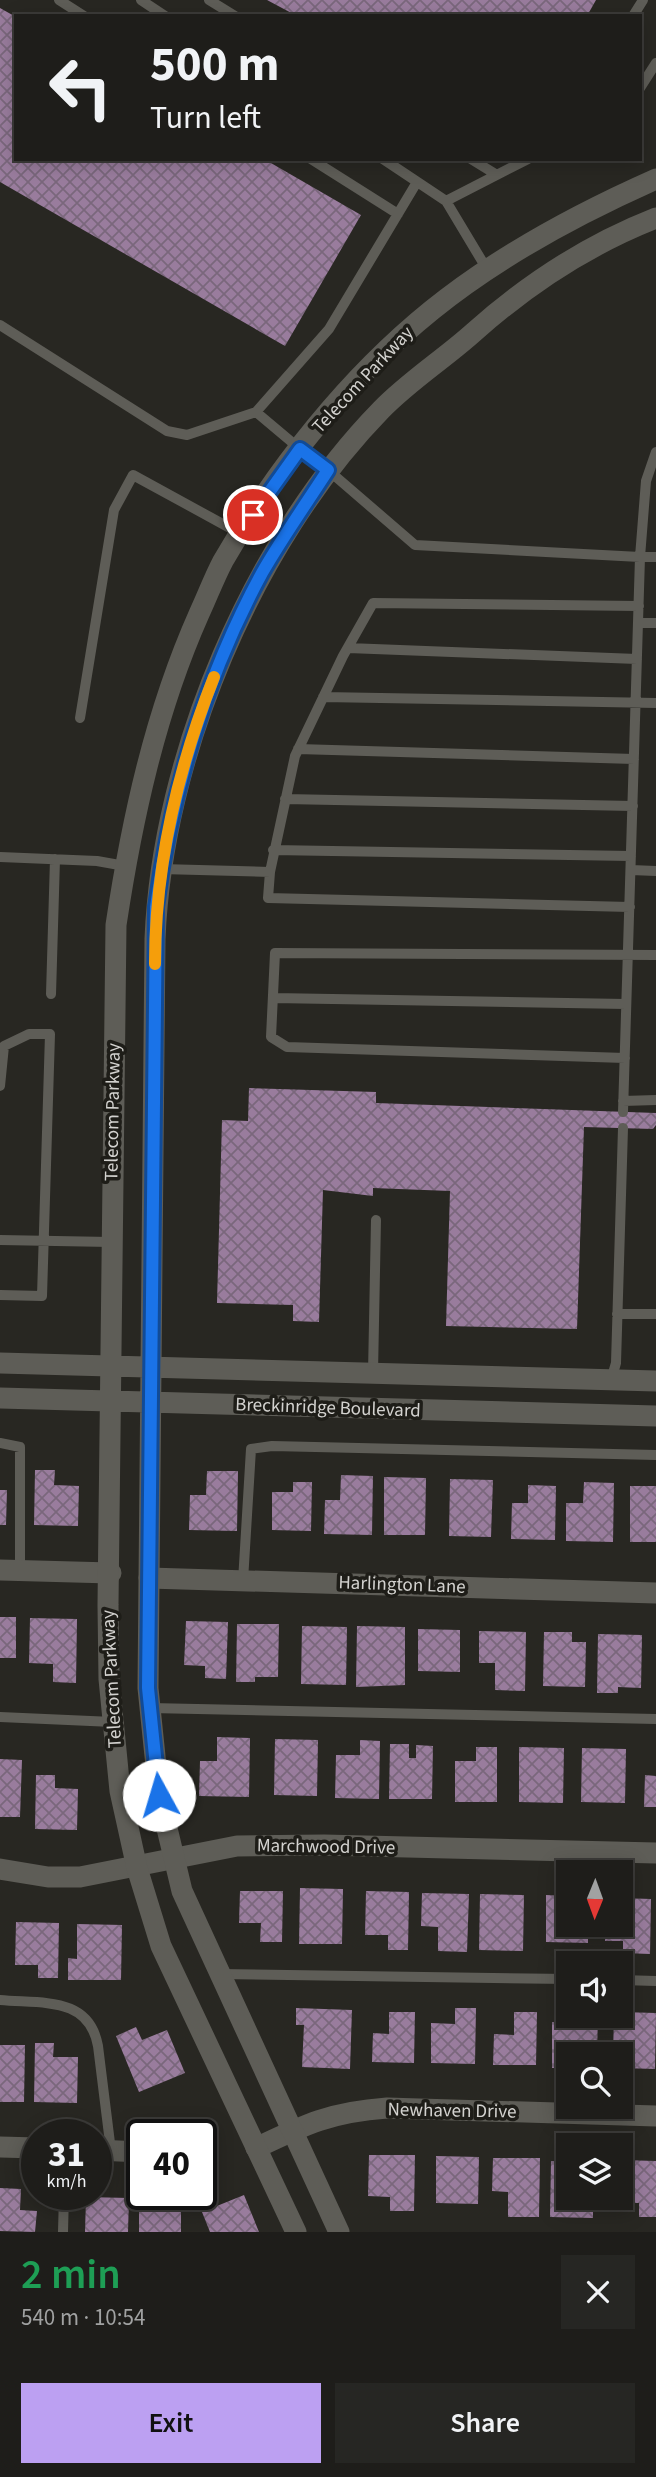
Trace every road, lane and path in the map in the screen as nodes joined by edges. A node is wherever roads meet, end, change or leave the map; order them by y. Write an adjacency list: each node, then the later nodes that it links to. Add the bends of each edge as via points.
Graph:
1 (59, 0): 4 (lane)
2 (141, 0): 5 (lane)
3 (209, 0): 6 (lane)
4 (81, 14)
5 (162, 14)
6 (231, 14)
7 (656, 63): 8 (lane)
8 (642, 85)
9 (315, 161): 17 (lane)
10 (386, 161): 15 (lane)
11 (474, 161): 13 (lane)
12 (524, 161): 13 (lane)
13 (497, 175): 16 (lane)
14 (656, 179): 19 (street, Telecom Parkway, via 564,222)
15 (417, 181): 16 (lane); 17 (lane)
16 (446, 201): 19 (lane)
17 (398, 214): 21 (lane, via 329,329)
18 (656, 218): 24 (street, Telecom Parkway, via 589,247 497,310 382,410)
19 (488, 271): 22 (street, Telecom Parkway, via 433,309 393,345)
20 (0, 325): 21 (lane, via 167,431 187,435)
21 (256, 412): 22 (lane)
22 (300, 449): 24 (street); 26 (street, Telecom Parkway)
23 (656, 452): 25 (lane)
24 (328, 470): 27 (lane, via 415,545); 47 (street, Telecom Parkway, via 261,575 220,662 202,706)
25 (651, 481): 27 (lane)
26 (241, 534): 37 (lane, via 133,475 114,510); 46 (street, Telecom Parkway, via 222,562 184,649 153,742)
27 (640, 557): 28 (lane); 29 (lane)
28 (656, 557)
29 (639, 606): 30 (lane); 32 (lane, via 373,603)
30 (638, 623): 31 (lane); 33 (lane)
31 (656, 623)
32 (348, 648): 33 (lane); 34 (lane)
33 (637, 659): 35 (lane)
34 (323, 697): 35 (lane); 38 (lane)
35 (636, 700): 36 (lane); 39 (lane)
36 (656, 703)
37 (80, 718)
38 (298, 749): 39 (lane); 40 (lane)
39 (634, 759): 41 (lane)
40 (285, 799): 41 (lane); 42 (lane)
41 (633, 806): 43 (lane)
42 (273, 850): 43 (lane); 50 (lane)
43 (631, 856): 48 (lane)
44 (0, 857): 45 (lane)
45 (55, 859): 46 (lane); 54 (lane)
46 (125, 866): 47 (street); 64 (street, Telecom Parkway, via 116,925)
47 (161, 869): 50 (lane); 70 (street, Telecom Parkway, via 155,939)
48 (631, 870): 49 (lane); 51 (lane)
49 (656, 871)
50 (270, 872): 51 (lane, via 268,898)
51 (630, 907): 52 (lane)
52 (628, 954): 53 (lane); 55 (lane, via 275,953); 56 (lane)
53 (656, 955)
54 (51, 994)
55 (273, 998): 56 (lane); 57 (lane, via 271,1037 286,1047)
56 (626, 1004): 57 (lane)
57 (625, 1058): 59 (lane, via 623,1106)
58 (0, 1086): 63 (lane, via 4,1046 29,1034 50,1034)
59 (656, 1100)
60 (623, 1128): 66 (lane)
61 (376, 1220): 71 (lane)
62 (0, 1240): 63 (lane)
63 (43, 1241): 64 (lane); 65 (lane, via 42,1296)
64 (111, 1242): 69 (street, Telecom Parkway)
65 (0, 1295)
66 (617, 1314): 67 (lane); 72 (lane)
67 (656, 1314)
68 (0, 1363): 69 (street, Breckinridge Boulevard)
69 (109, 1366): 70 (street, Breckinridge Boulevard); 75 (street, Telecom Parkway)
70 (151, 1368): 71 (street, Breckinridge Boulevard); 76 (street, Telecom Parkway)
71 (373, 1373): 72 (street, Breckinridge Boulevard)
72 (611, 1380): 73 (street, Breckinridge Boulevard); 77 (street)
73 (656, 1381)
74 (0, 1398): 75 (street, Breckinridge Boulevard)
75 (110, 1401): 76 (street, Breckinridge Boulevard); 82 (street, Telecom Parkway)
76 (149, 1403): 77 (street, Breckinridge Boulevard); 83 (street, Telecom Parkway)
77 (610, 1415): 78 (street, Breckinridge Boulevard)
78 (656, 1416)
79 (0, 1443): 81 (lane, via 20,1447)
80 (656, 1455): 84 (lane, via 251,1449)
81 (10, 1571): 82 (street)
82 (111, 1573): 89 (street, Telecom Parkway)
83 (149, 1578): 84 (street, Harlington Lane); 86 (street, Telecom Parkway)
84 (243, 1580): 85 (street, Harlington Lane)
85 (656, 1593)
86 (150, 1708): 88 (lane); 91 (street, Telecom Parkway, via 159,1795)
87 (0, 1717): 89 (lane)
88 (656, 1719)
89 (113, 1722): 92 (street, Telecom Parkway, via 120,1791)
90 (656, 1853): 91 (street, Marchwood Drive, via 324,1844 237,1846)
91 (172, 1858): 92 (street, Marchwood Drive); 94 (street, Telecom Parkway, via 191,1916)
92 (137, 1868): 93 (street, Marchwood Drive, via 80,1877); 104 (street, Telecom Parkway, via 161,1946)
93 (0, 1869)
94 (218, 1974): 95 (lane); 101 (street, Telecom Parkway)
95 (556, 1979)
96 (633, 1980): 97 (lane)
97 (656, 1981)
98 (0, 2000): 100 (lane, via 59,2006 88,2018 95,2030)
99 (656, 2116): 101 (street, Newhaven Drive, via 387,2108 324,2117)
100 (102, 2119)
101 (292, 2131): 104 (street, Newhaven Drive); 108 (street, Telecom Parkway)
102 (0, 2147): 103 (street)
103 (21, 2148)
104 (256, 2148): 107 (street, Telecom Parkway)
105 (64, 2210): 106 (lane)
106 (64, 2232)
107 (296, 2232)
108 (340, 2232)

